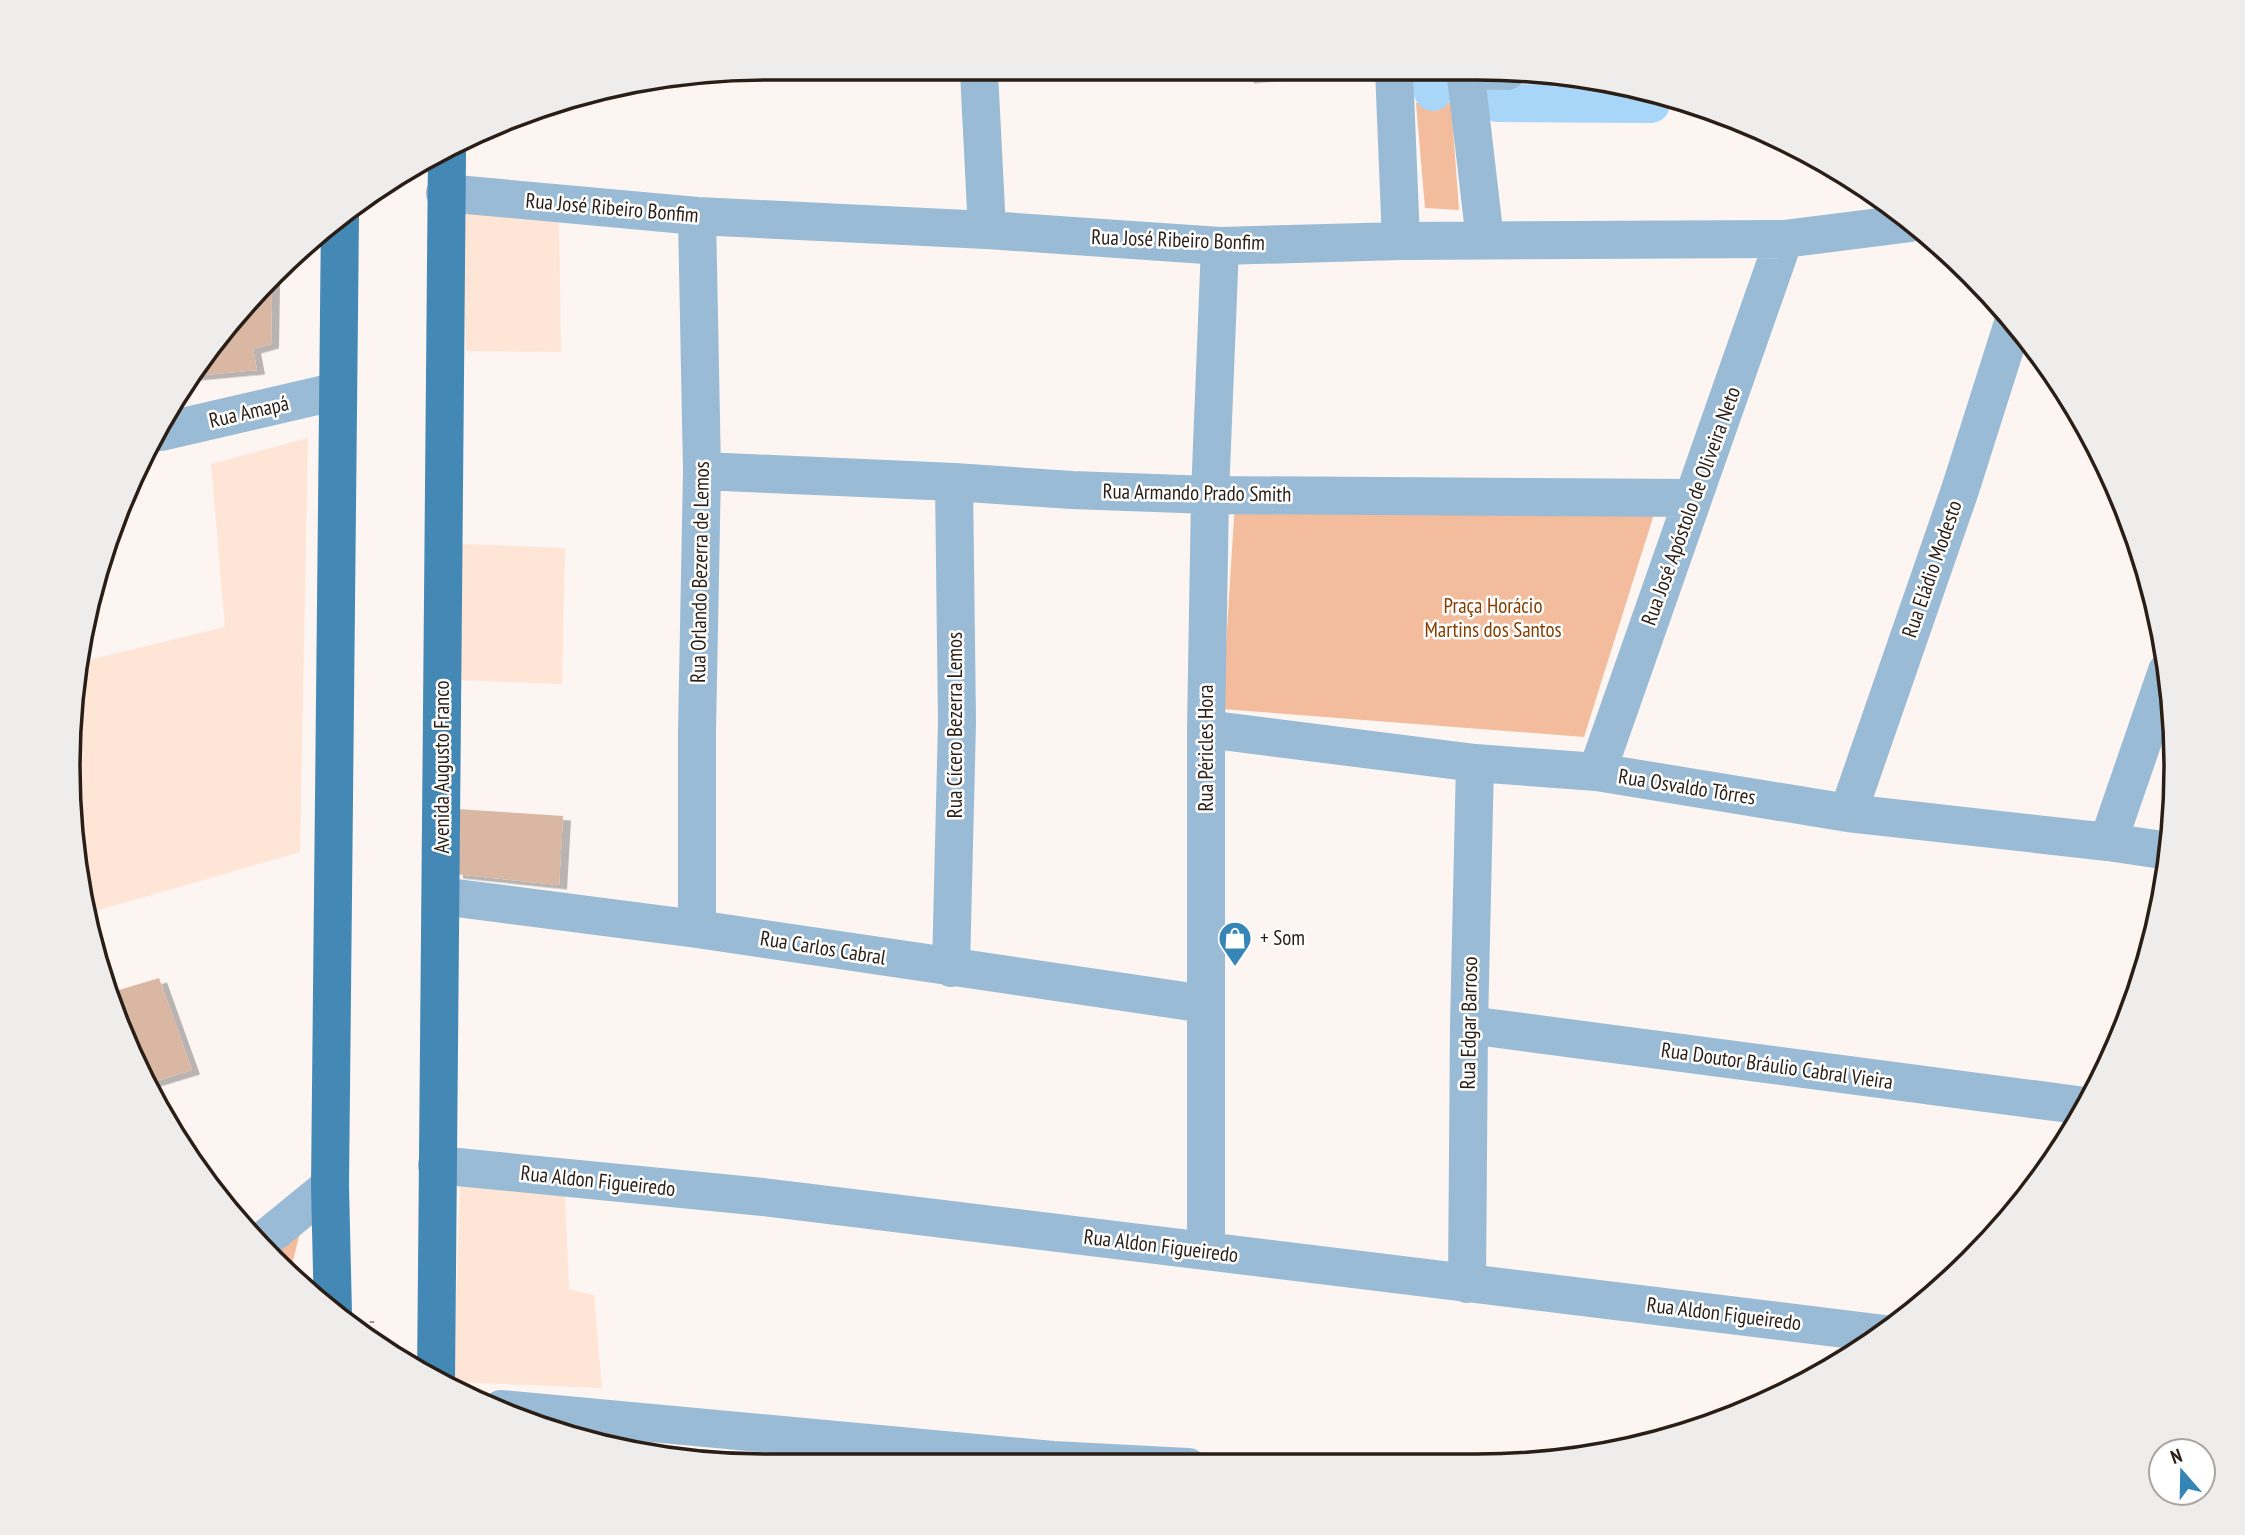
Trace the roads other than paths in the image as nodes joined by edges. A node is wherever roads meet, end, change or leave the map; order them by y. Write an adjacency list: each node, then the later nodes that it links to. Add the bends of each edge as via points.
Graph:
1 (979, 80): 9 (street)
2 (1394, 80): 12 (street)
3 (1466, 80): 11 (street)
4 (447, 161): 5 (main road, Avenida Augusto Franco)
5 (445, 193): 6 (street, Rua José Ribeiro Bonfim); 28 (main road, Avenida Augusto Franco)
6 (697, 216): 9 (street, Rua José Ribeiro Bonfim); 17 (street, Rua Orlando Bezerra de Lemos)
7 (1895, 221): 10 (street, Rua José Ribeiro Bonfim)
8 (340, 230): 15 (main road)
9 (987, 230): 13 (street, Rua José Ribeiro Bonfim)
10 (1784, 239): 11 (street, Rua José Ribeiro Bonfim); 20 (street, Rua José Apóstolo de Oliveira Neto)
11 (1485, 240): 12 (street, Rua José Ribeiro Bonfim)
12 (1401, 241): 13 (street, Rua José Ribeiro Bonfim)
13 (1220, 246): 19 (street, Rua Péricles Hora)
14 (2010, 333): 25 (street, Rua Eládio Modesto)
15 (338, 391): 16 (street, Rua Amapá); 35 (main road)
16 (170, 430)
17 (702, 471): 18 (street, Rua Armando Prado Smith); 29 (street, Rua Orlando Bezerra de Lemos)
18 (954, 482): 19 (street, Rua Armando Prado Smith); 30 (street, Rua Cícero Bezerra Lemos, via 957,722)
19 (1210, 495): 20 (street, Rua Armando Prado Smith); 22 (street, Rua Péricles Hora)
20 (1693, 498): 24 (street, Rua José Apóstolo de Oliveira Neto)
21 (2160, 691): 26 (street)
22 (1206, 729): 23 (street, Rua Osvaldo Tôrres); 31 (street, Rua Péricles Hora)
23 (1475, 763): 24 (street, Rua Osvaldo Tôrres); 32 (street, Rua Edgar Barroso)
24 (1597, 772): 25 (street, Rua Osvaldo Tôrres)
25 (1848, 813): 26 (street, Rua Osvaldo Tôrres)
26 (2108, 842): 27 (street, Rua Osvaldo Tôrres)
27 (2160, 850)
28 (441, 896): 29 (street, Rua Carlos Cabral); 34 (main road, Avenida Augusto Franco)
29 (697, 929): 30 (street, Rua Carlos Cabral)
30 (950, 968): 31 (street, Rua Carlos Cabral)
31 (1205, 1004): 37 (street, Rua Péricles Hora)
32 (1469, 1025): 33 (street, Rua Doutor Bráulio Cabral Vieira); 39 (street, Rua Edgar Barroso)
33 (2075, 1105)
34 (437, 1165): 37 (street, Rua Aldon Figueiredo, via 763,1197); 41 (main road, Avenida Augusto Franco)
35 (330, 1186): 36 (street); 38 (main road)
36 (267, 1237)
37 (1206, 1251): 39 (street, Rua Aldon Figueiredo)
38 (324, 1284)
39 (1467, 1284): 40 (street, Rua Aldon Figueiredo)
40 (1869, 1332)
41 (436, 1369)
42 (531, 1412): 43 (street)
43 (953, 1454)

